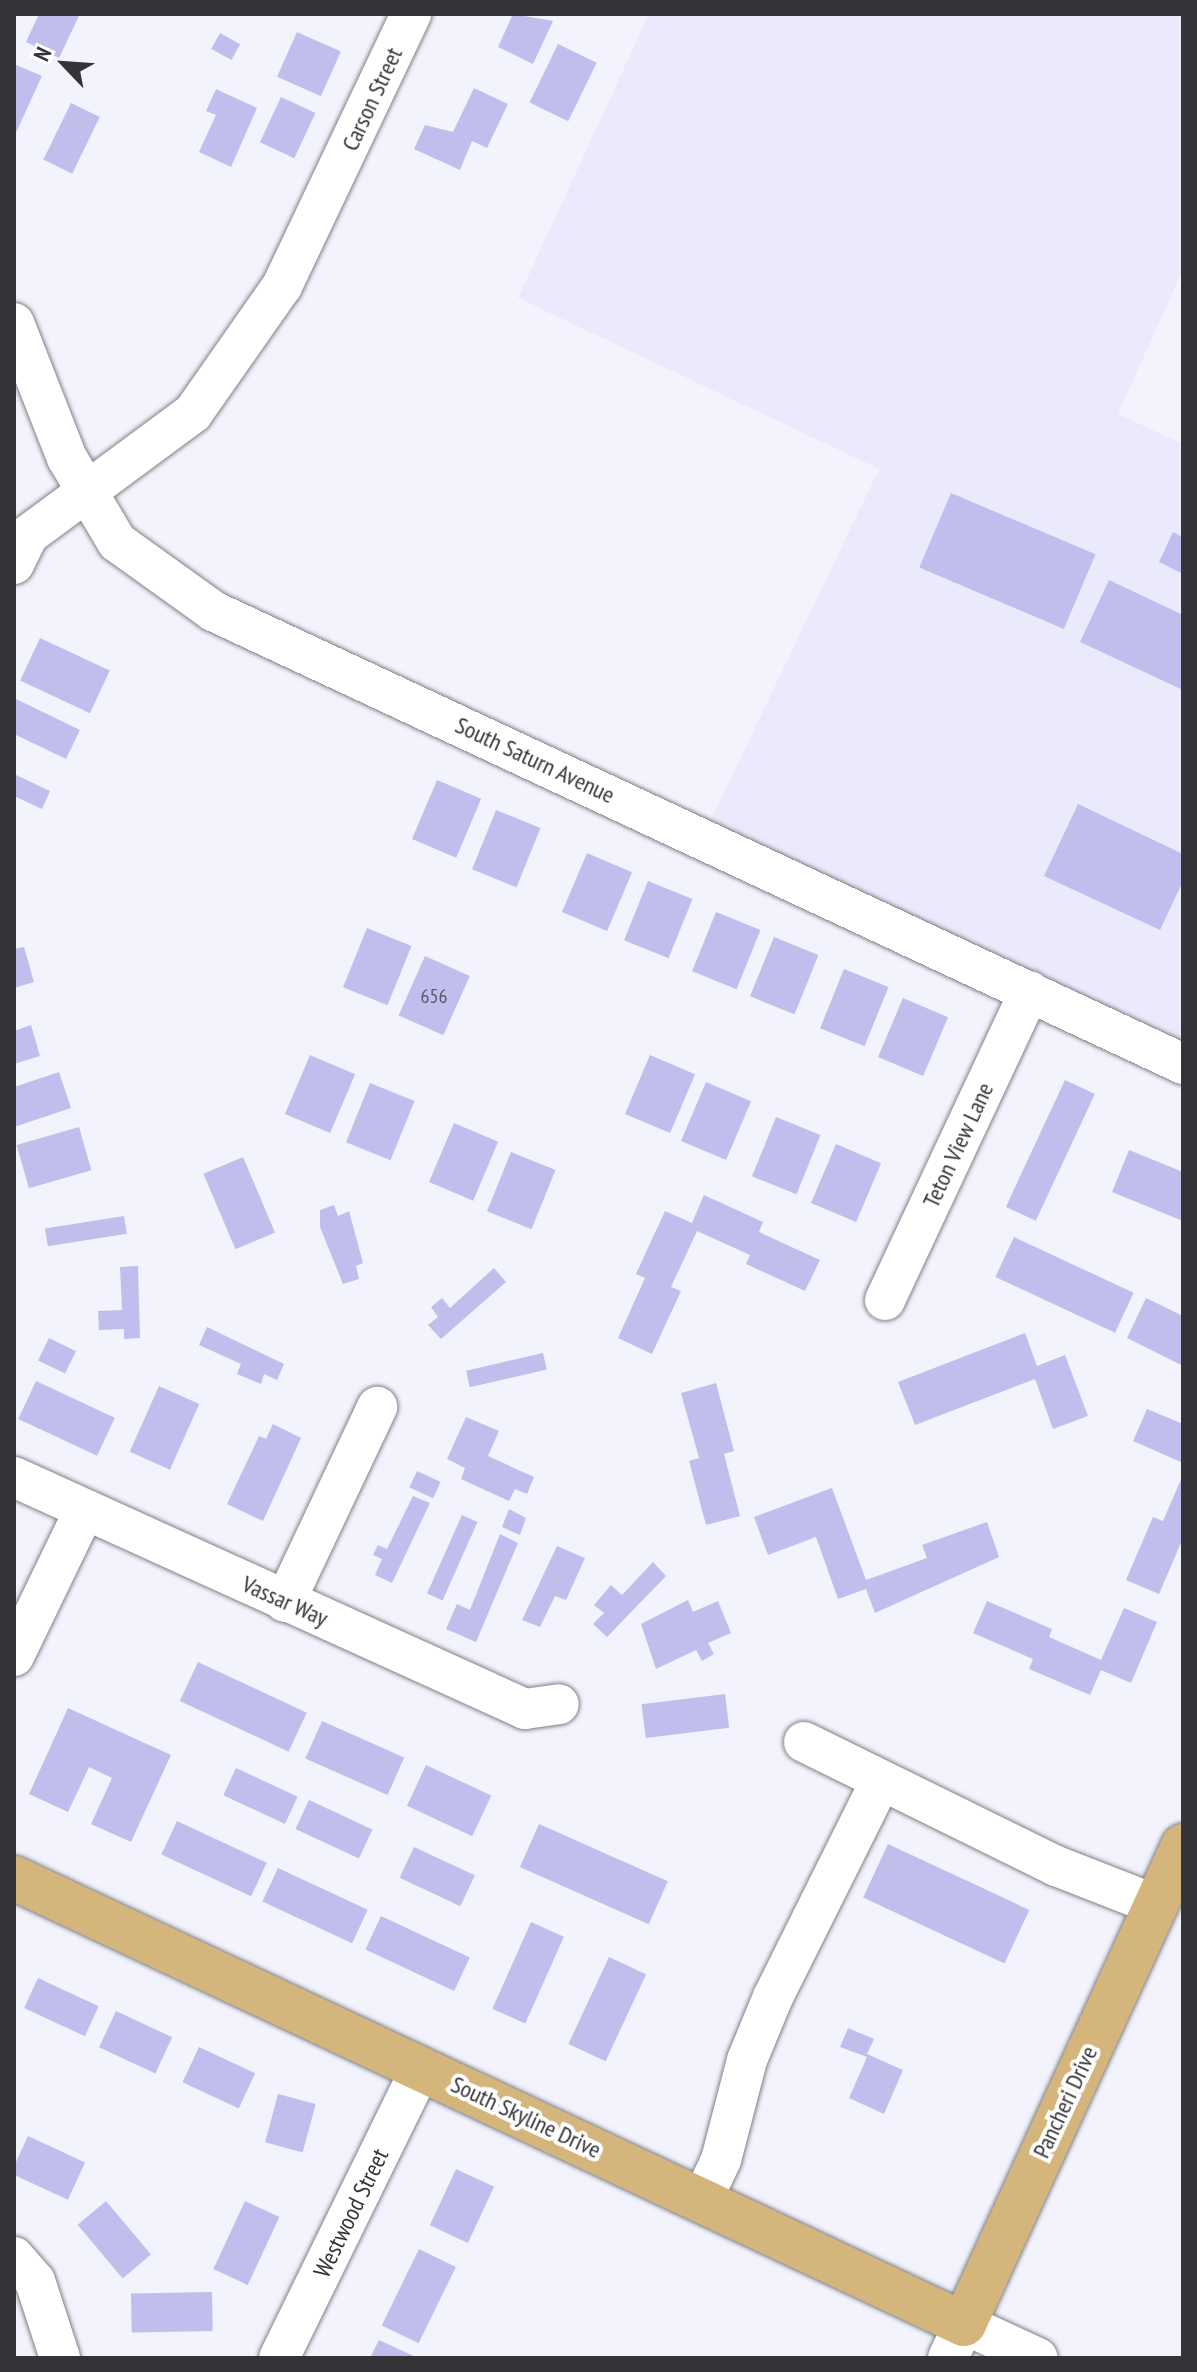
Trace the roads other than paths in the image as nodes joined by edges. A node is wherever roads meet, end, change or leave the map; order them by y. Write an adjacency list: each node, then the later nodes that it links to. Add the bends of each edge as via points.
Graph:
1 (411, 14): 3 (street, Carson Street, via 282,286 193,413)
2 (14, 323): 3 (street, South Saturn Avenue)
3 (86, 490): 4 (street, Carson Street); 5 (street, South Saturn Avenue, via 117,542 213,611)
4 (21, 550)
5 (1030, 991): 6 (street, South Saturn Avenue); 7 (street, Teton View Lane)
6 (1183, 1064)
7 (885, 1300)
8 (377, 1407): 11 (street)
9 (14, 1477): 10 (street, Vassar Way)
10 (84, 1511): 11 (street, Vassar Way); 12 (street)
11 (285, 1602): 13 (street, Vassar Way, via 525,1709)
12 (14, 1656)
13 (559, 1704)
14 (804, 1742): 15 (street)
15 (881, 1780): 18 (street, via 1056,1866); 20 (street, via 773,1997 747,2060 721,2160)
16 (1183, 1846): 18 (main road, Pancheri Drive)
17 (14, 1878): 19 (main road, South Skyline Drive)
18 (1156, 1905): 22 (main road, Pancheri Drive)
19 (421, 2068): 20 (main road, South Skyline Drive); 24 (street, Westwood Street)
20 (702, 2200): 22 (main road, South Skyline Drive)
21 (14, 2257): 23 (street, via 35,2281)
22 (956, 2341): 25 (street, South Skyline Drive)
23 (60, 2358)
24 (279, 2358)
25 (1038, 2358)

